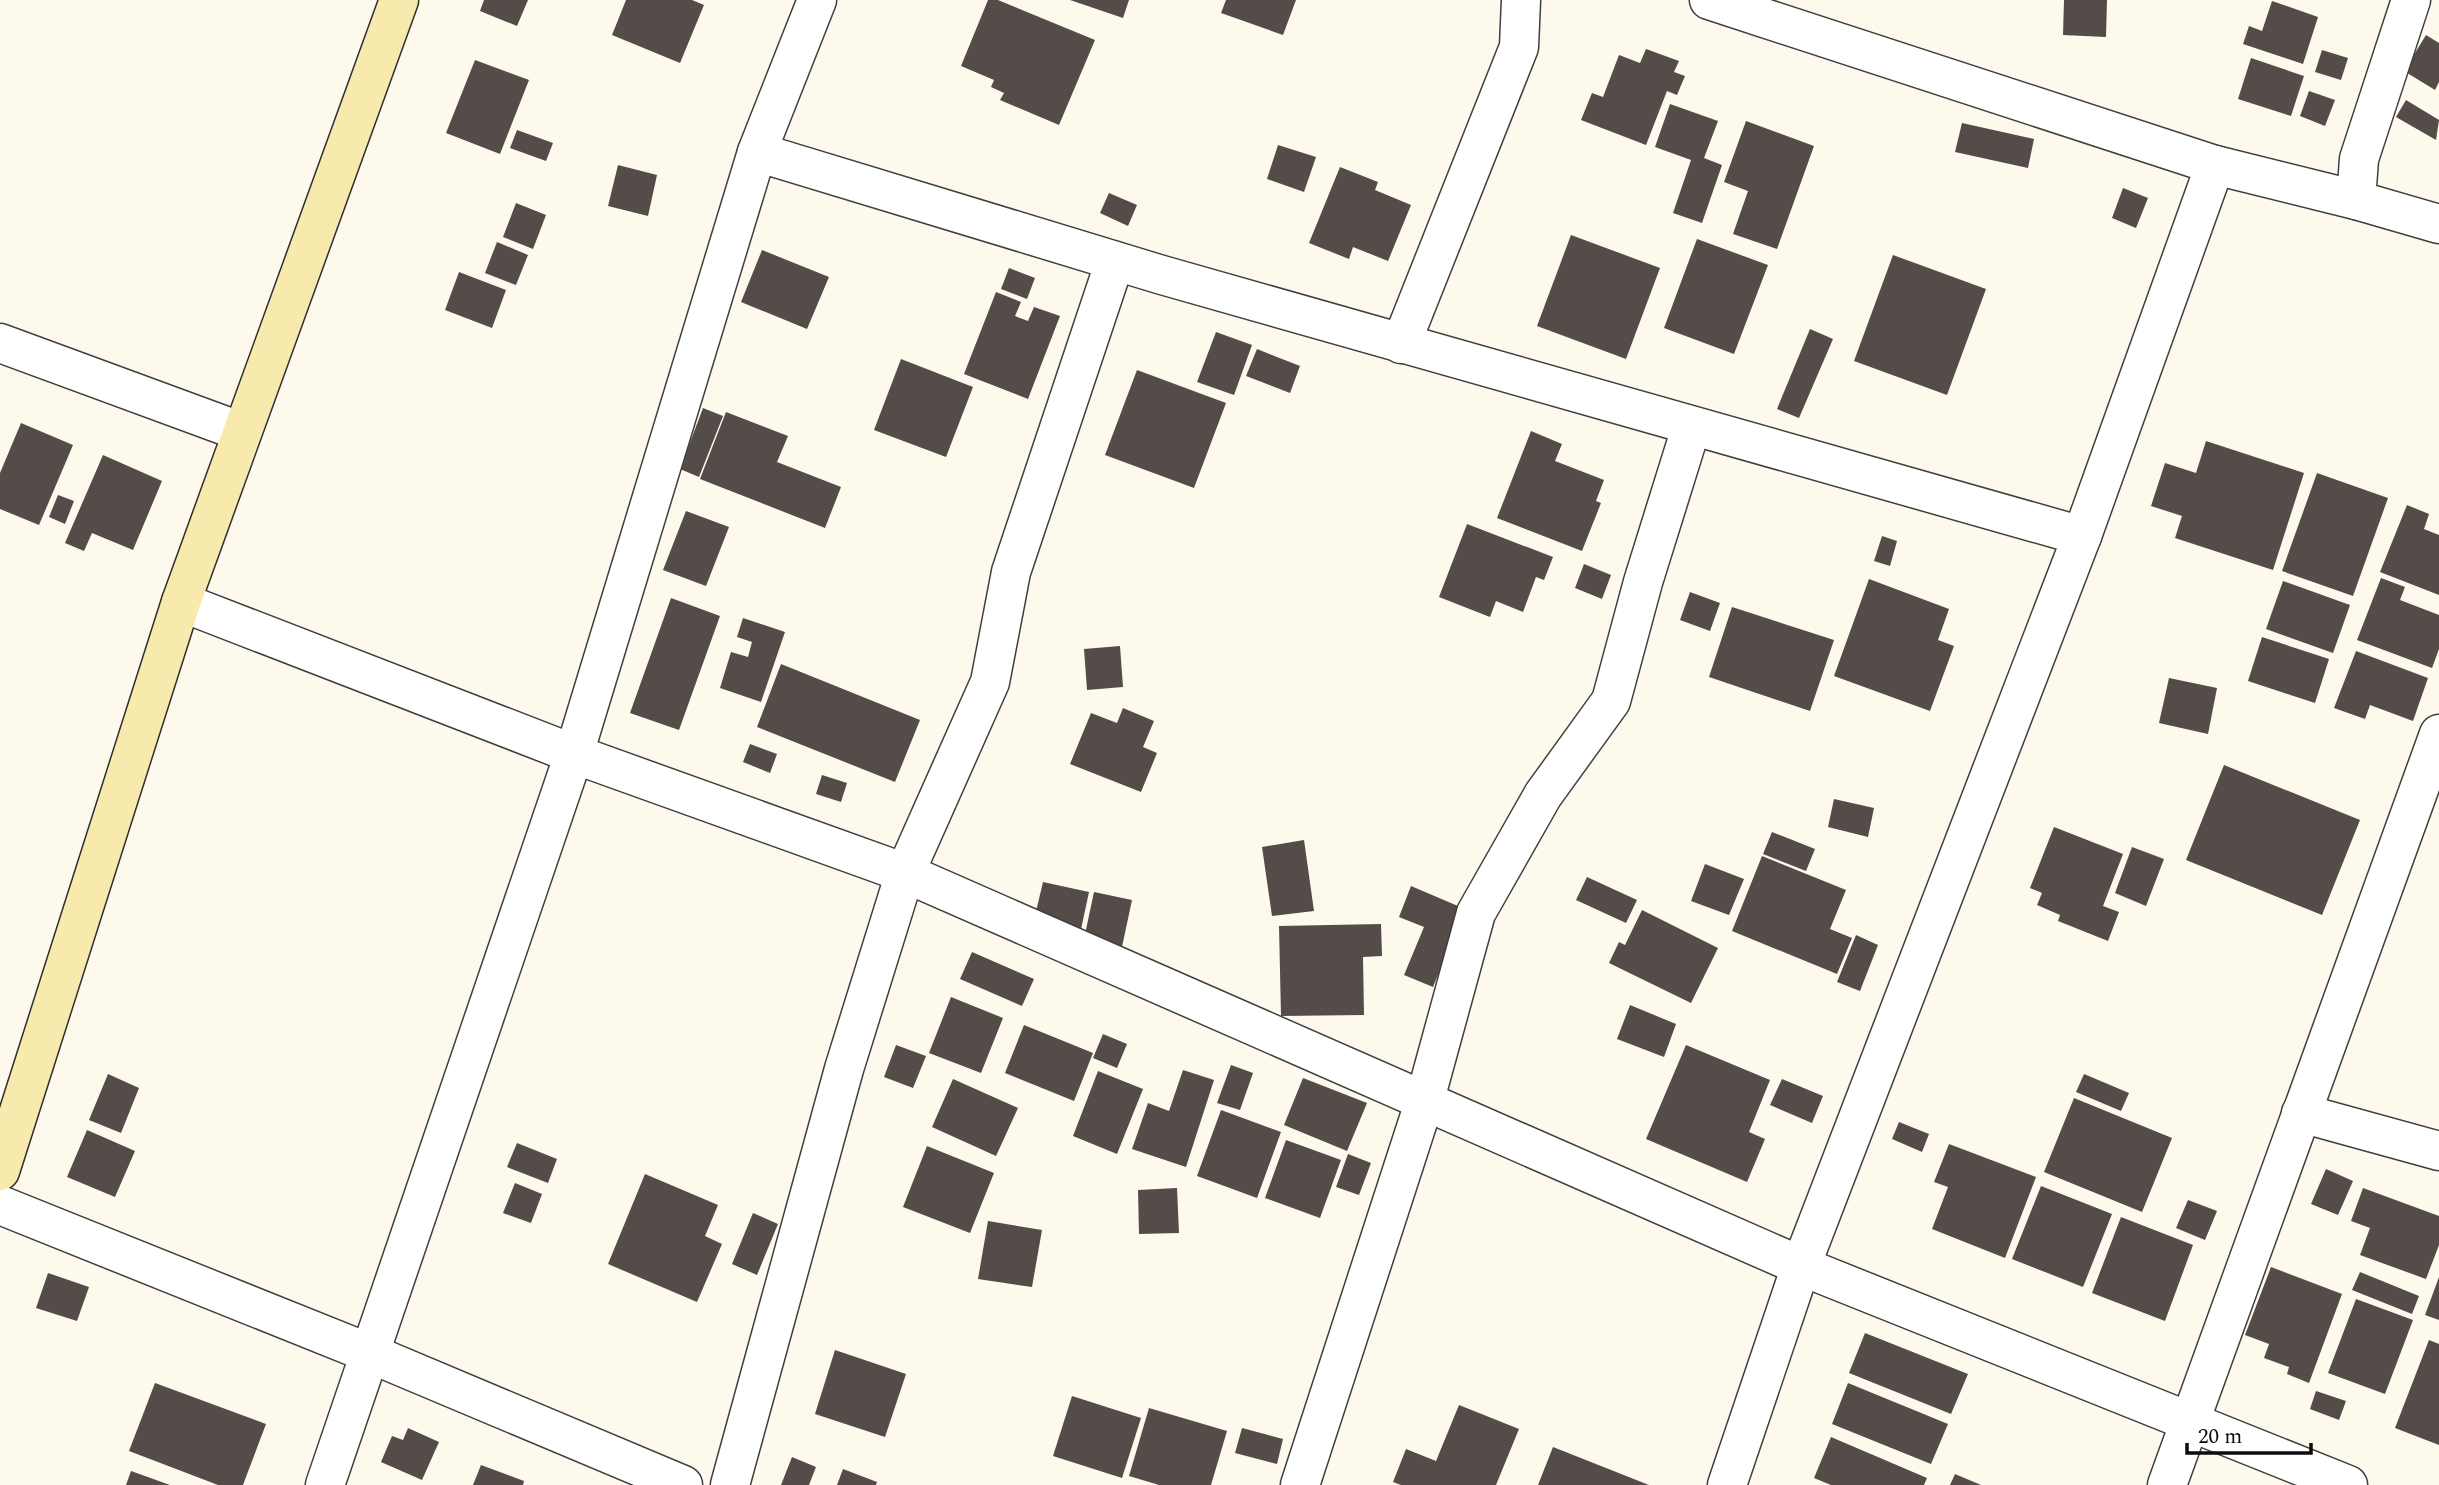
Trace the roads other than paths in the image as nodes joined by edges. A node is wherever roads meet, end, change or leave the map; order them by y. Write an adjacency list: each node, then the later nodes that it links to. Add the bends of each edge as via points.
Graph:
1 (399, 0): 14 (main road)
2 (817, 0): 6 (street)
3 (1521, 0): 12 (street, via 1519,47)
4 (1709, 0): 7 (street)
5 (2411, 0): 8 (street, via 2359,159)
6 (757, 152): 10 (street); 18 (street)
7 (2218, 166): 8 (street); 15 (street)
8 (2356, 200): 9 (street)
9 (2439, 224)
10 (1115, 261): 12 (street); 20 (street, via 1012,572 990,682)
11 (0, 343): 14 (street)
12 (1401, 344): 13 (street)
13 (1692, 428): 15 (street); 21 (street, via 1611,701 1543,795 1476,913)
14 (242, 432): 16 (main road)
15 (2082, 536): 26 (street)
16 (181, 602): 18 (street); 24 (main road)
17 (2439, 734): 19 (street)
18 (574, 754): 20 (street); 27 (street)
19 (2429, 789): 22 (street)
20 (905, 873): 21 (street); 31 (street, via 844,1069)
21 (1424, 1103): 26 (street); 32 (street)
22 (2301, 1113): 23 (street); 28 (street)
23 (2439, 1150)
24 (0, 1171)
25 (0, 1205): 27 (street)
26 (1801, 1266): 28 (street); 33 (street)
27 (369, 1353): 29 (street); 30 (street)
28 (2189, 1423): 34 (street); 35 (street)
29 (325, 1485)
30 (683, 1485)
31 (730, 1485)
32 (1300, 1485)
33 (1727, 1485)
34 (2167, 1485)
35 (2348, 1485)

